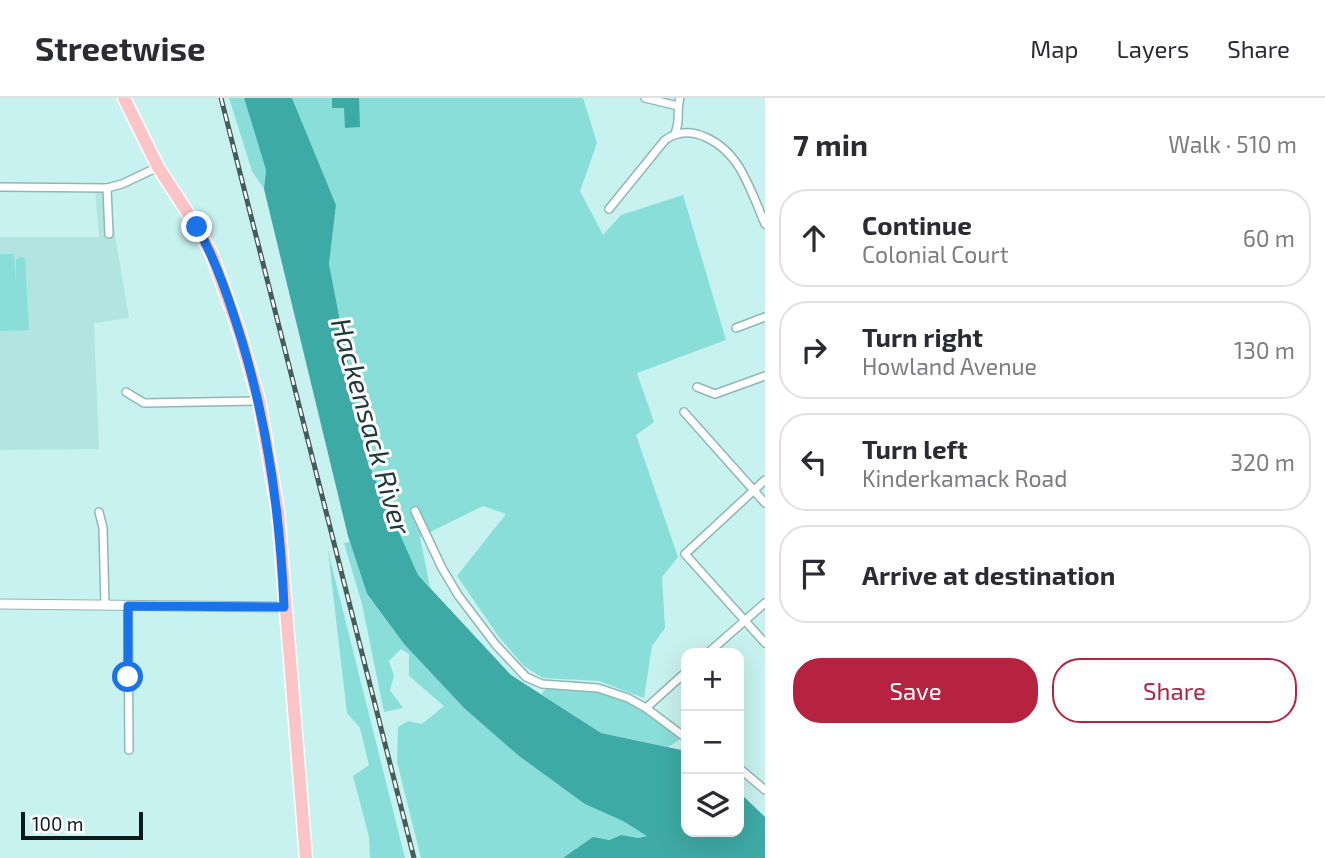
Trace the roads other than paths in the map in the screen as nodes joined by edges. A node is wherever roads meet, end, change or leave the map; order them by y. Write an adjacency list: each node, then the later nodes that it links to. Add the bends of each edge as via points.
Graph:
1 (124, 98): 5 (main road)
2 (645, 98): 3 (street)
3 (679, 102): 4 (street)
4 (675, 133): 8 (street); 9 (street, via 697,133 727,153 741,170)
5 (158, 167): 7 (street); 16 (main road, via 212,255)
6 (0, 187): 7 (street)
7 (107, 188): 10 (street)
8 (609, 209)
9 (765, 224)
10 (109, 234)
11 (765, 317): 12 (street)
12 (736, 328)
13 (765, 376): 14 (street, via 715,394)
14 (696, 387)
15 (126, 392): 16 (street, via 144,403)
16 (259, 401): 27 (main road, via 278,511)
17 (684, 412): 19 (street)
18 (765, 480): 19 (street)
19 (754, 491): 20 (street); 28 (street, via 685,554)
20 (765, 503)
21 (415, 511): 32 (street, via 458,595 526,677 542,684 598,688)
22 (99, 512): 25 (street)
23 (765, 603): 28 (street)
24 (0, 604): 25 (street)
25 (105, 605): 26 (street)
26 (128, 606): 27 (street); 34 (street)
27 (284, 607): 37 (main road)
28 (745, 621): 29 (street); 30 (street)
29 (765, 643)
30 (714, 648)
31 (681, 676): 32 (street)
32 (646, 708): 33 (street)
33 (681, 734)
34 (128, 750)
35 (744, 772): 36 (street)
36 (765, 790)
37 (306, 858)

